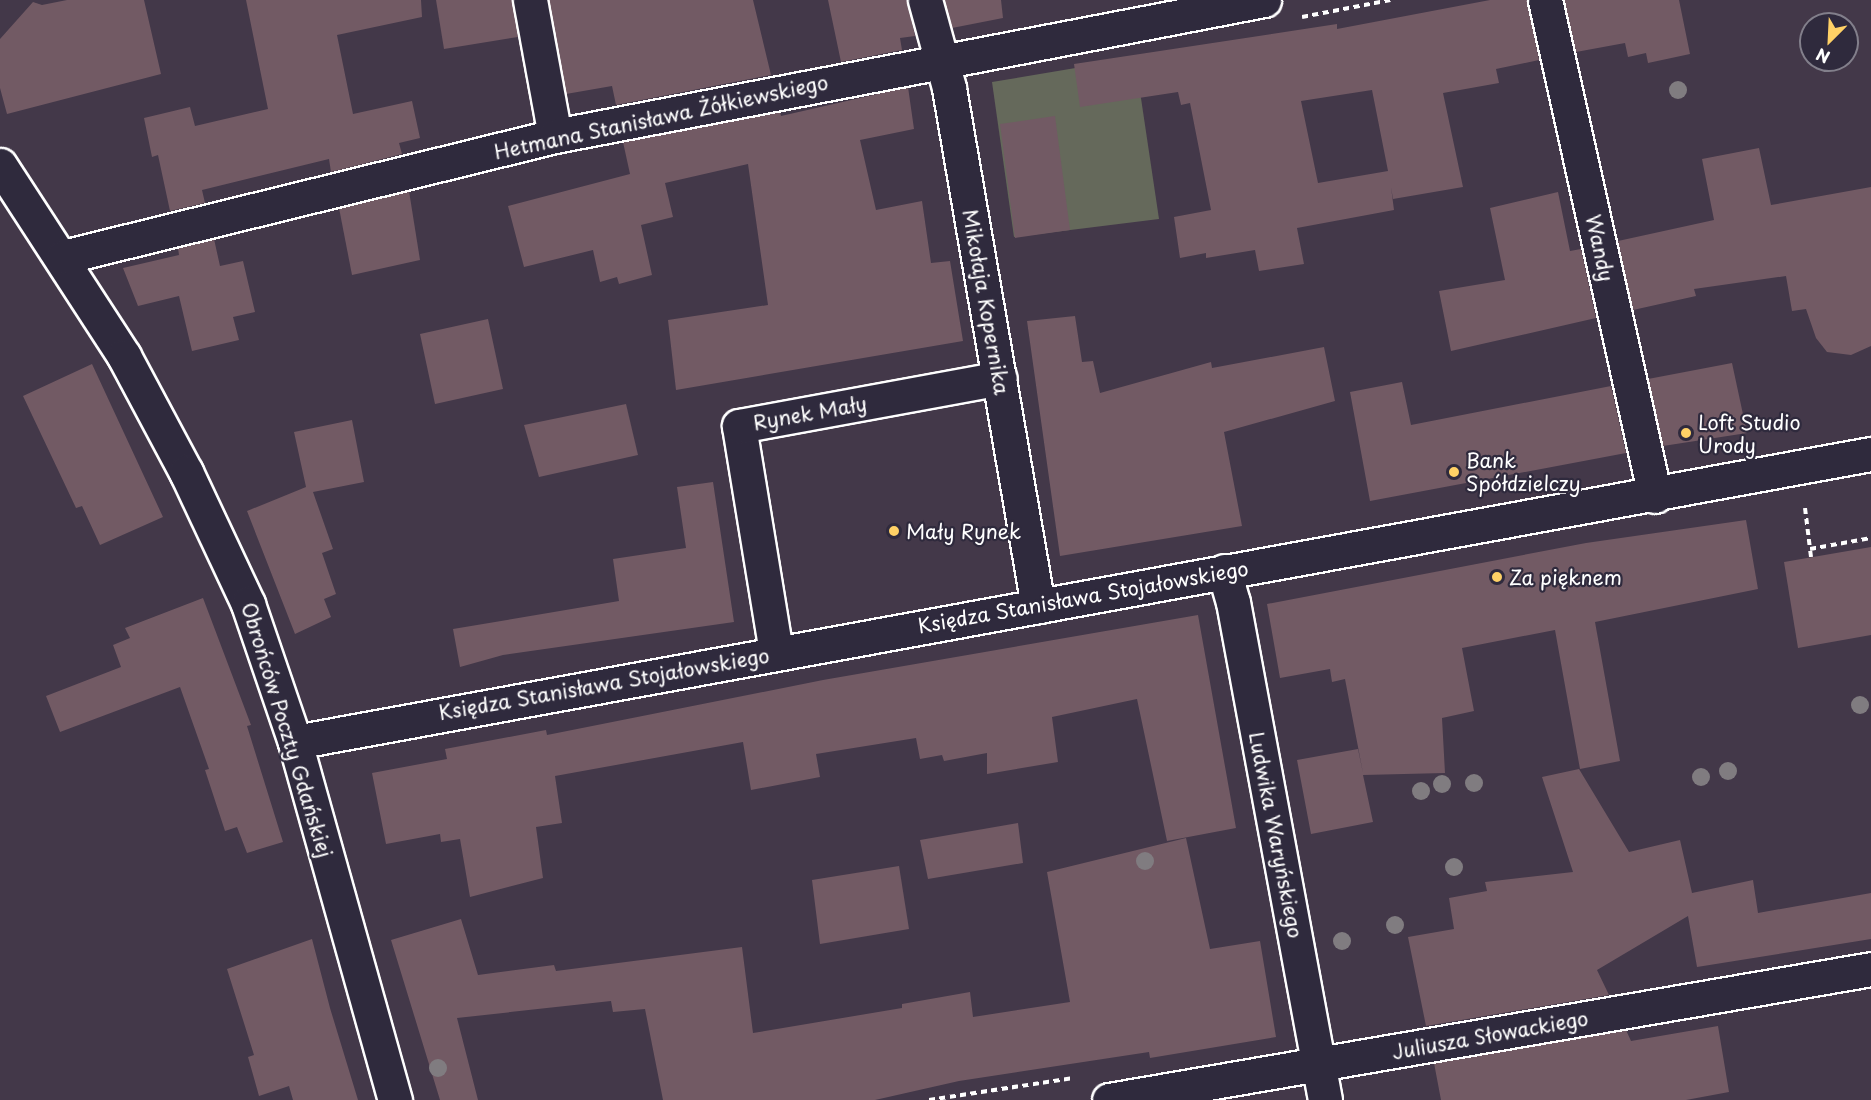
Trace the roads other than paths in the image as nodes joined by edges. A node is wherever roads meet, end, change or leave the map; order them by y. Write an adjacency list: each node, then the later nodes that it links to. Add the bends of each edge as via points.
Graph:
1 (530, 0): 6 (street)
2 (925, 0): 5 (street, Mikołaja Kopernika)
3 (1264, 0): 5 (street, Hetmana Stanisława Żółkiewskiego)
4 (1545, 0): 11 (street, Wandy)
5 (943, 60): 6 (street, Hetmana Stanisława Żółkiewskiego); 9 (street, Mikołaja Kopernika)
6 (555, 136): 8 (street, Hetmana Stanisława Żółkiewskiego)
7 (0, 165): 8 (street, Obrońców Poczty Gdańskiej)
8 (63, 257): 15 (street, Obrońców Poczty Gdańskiej, via 124,356 186,472 248,604)
9 (1000, 378): 13 (street, Mikołaja Kopernika); 14 (street, Rynek Mały, via 739,426)
10 (1871, 454): 11 (street, Księdza Stanisława Stojałowskiego)
11 (1655, 496): 12 (street, Księdza Stanisława Stojałowskiego)
12 (1224, 571): 13 (street, Księdza Stanisława Stojałowskiego); 17 (street, Ludwika Waryńskiego)
13 (1038, 606): 14 (street, Księdza Stanisława Stojałowskiego)
14 (776, 652): 15 (street, Księdza Stanisława Stojałowskiego)
15 (295, 742): 18 (street, Obrońców Poczty Gdańskiej)
16 (1871, 969): 17 (street, Juliusza Słowackiego)
17 (1319, 1065): 19 (street, Juliusza Słowackiego); 20 (street, Ludwika Waryńskiego)
18 (395, 1100)
19 (1109, 1100)
20 (1325, 1100)

